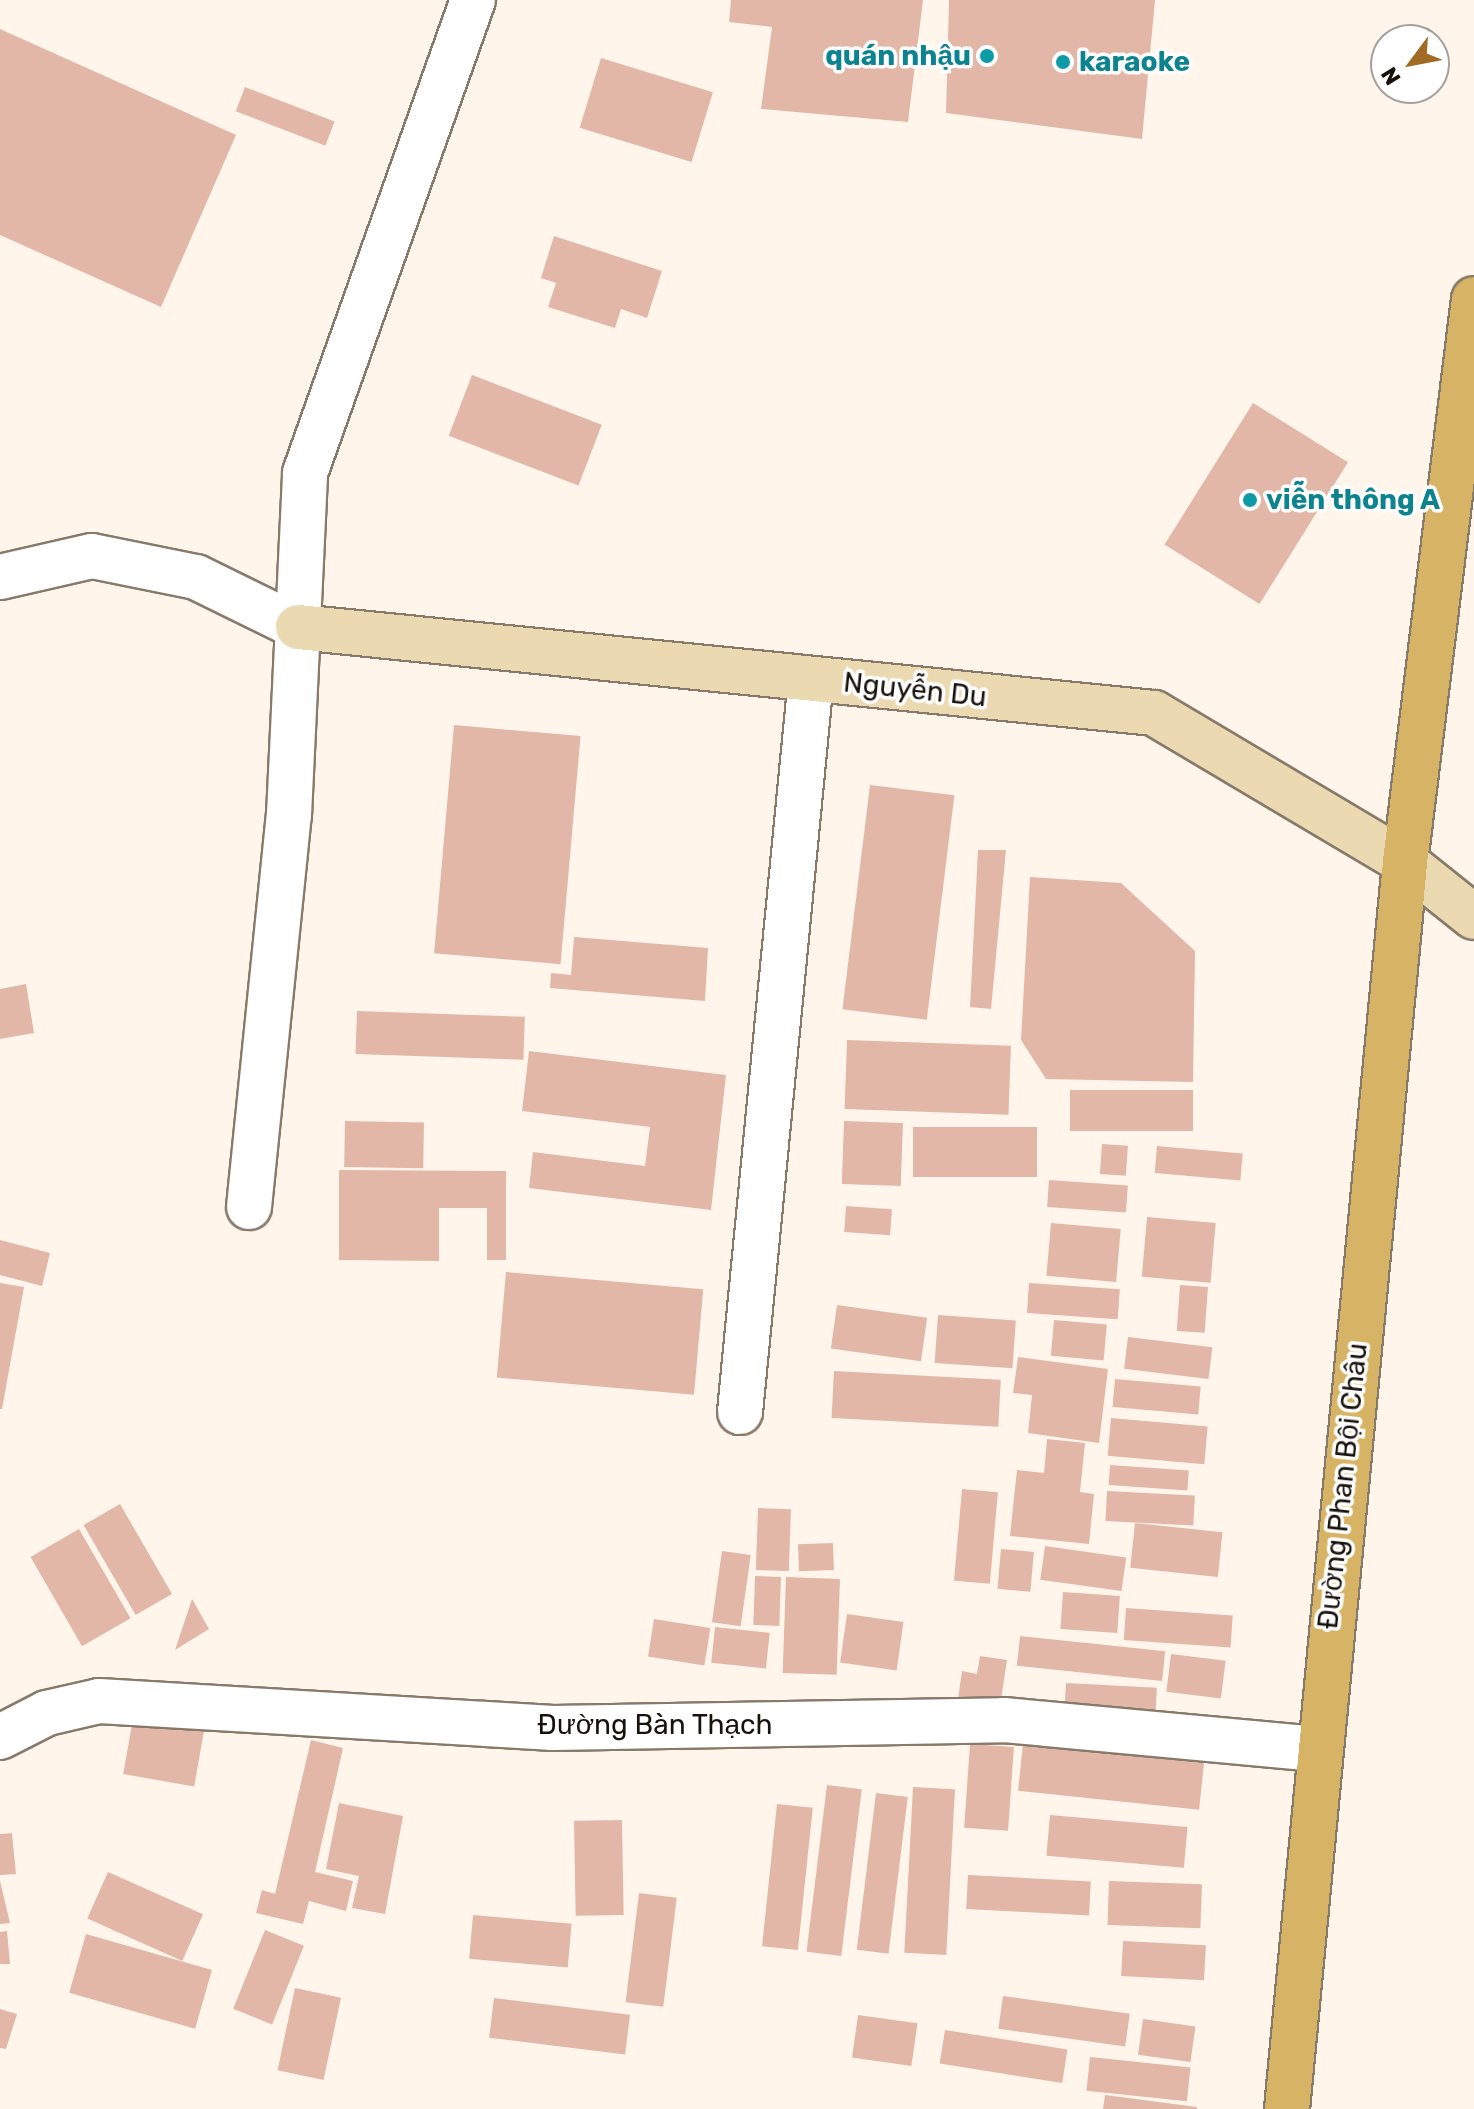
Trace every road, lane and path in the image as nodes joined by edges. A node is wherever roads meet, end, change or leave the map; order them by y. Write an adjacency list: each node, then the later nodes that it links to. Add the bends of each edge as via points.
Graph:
1 (473, 0): 5 (street, via 305,473)
2 (1474, 299): 3 (main road, Đường Phan Bội Châu)
3 (1472, 349): 7 (main road, Đường Phan Bội Châu)
4 (0, 577): 5 (street, via 92,556 196,577)
5 (298, 627): 6 (street, Nguyễn Du); 9 (street, via 289,815)
6 (811, 679): 7 (street, Nguyễn Du, via 1154,713); 10 (street)
7 (1405, 862): 8 (street, Nguyễn Du); 12 (main road, Đường Phan Bội Châu)
8 (1474, 917)
9 (249, 1207)
10 (740, 1412)
11 (0, 1737): 12 (street, Đường Bàn Thạch, via 47,1713 99,1701 553,1728 1004,1720)
12 (1317, 1749): 13 (main road, Đường Phan Bội Châu)
13 (1287, 2109)

